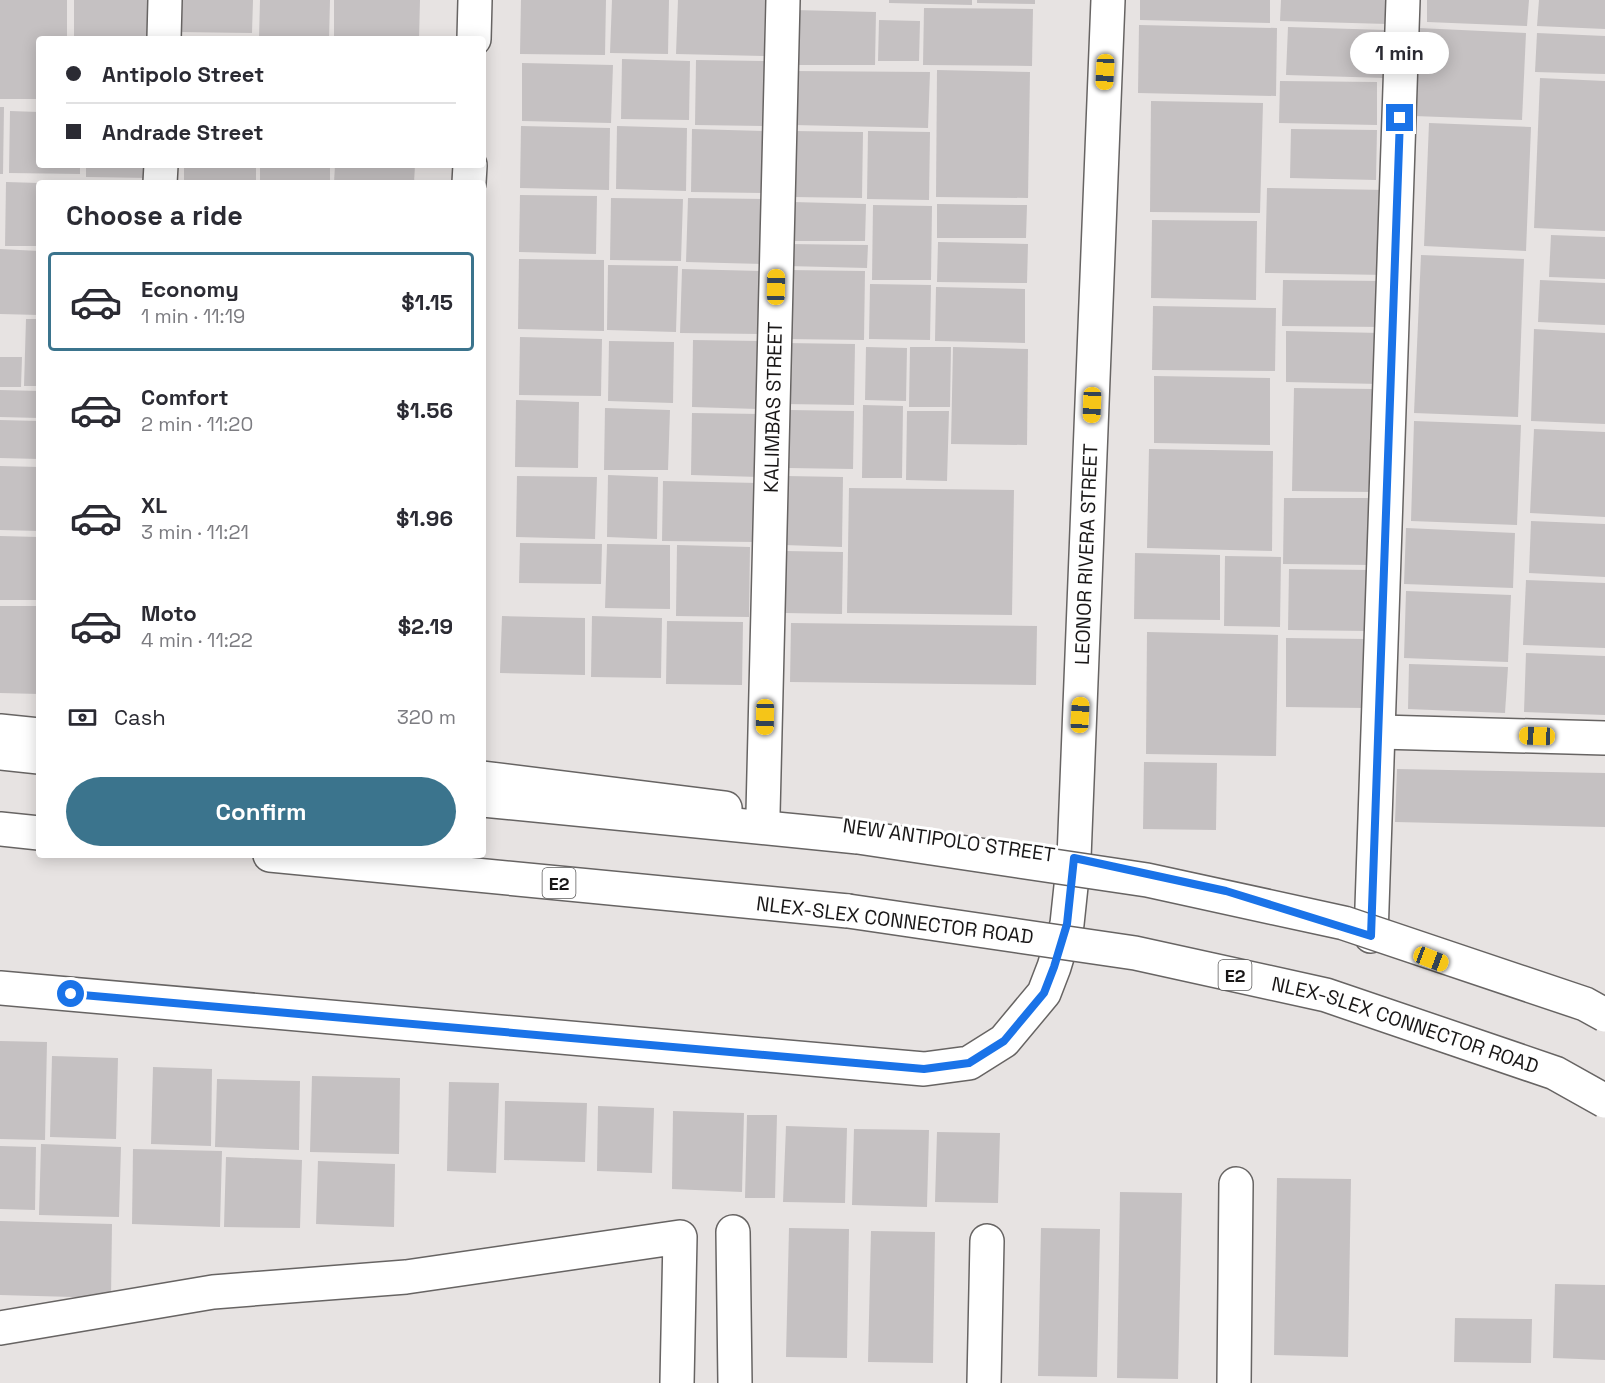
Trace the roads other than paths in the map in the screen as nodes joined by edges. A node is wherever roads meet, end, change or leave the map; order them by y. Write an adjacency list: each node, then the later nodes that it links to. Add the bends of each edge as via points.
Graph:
1 (165, 0): 6 (main road)
2 (475, 0): 7 (main road)
3 (783, 0): 16 (main road, KALIMBAS STREET)
4 (1108, 0): 20 (main road, LEONOR RIVERA STREET)
5 (1404, 0): 9 (main road)
6 (164, 36)
7 (474, 36)
8 (0, 731): 10 (main road)
9 (1380, 732): 11 (main road); 21 (main road)
10 (36, 735)
11 (1605, 738)
12 (0, 753): 13 (main road)
13 (36, 757)
14 (486, 778): 16 (main road, NEW ANTIPOLO STREET)
15 (486, 800): 23 (main road, bridge, via 858,837 1148,880 1344,923 1585,1004)
16 (763, 813): 20 (main road, NEW ANTIPOLO STREET)
17 (0, 829): 18 (main road)
18 (36, 832)
19 (301, 858): 25 (main road, NLEX-SLEX CONNECTOR ROAD / E2, bridge, via 848,911 1135,953 1326,995 1555,1073)
20 (1074, 858): 21 (main road, NEW ANTIPOLO STREET, via 1226,891); 22 (main road, LEONOR RIVERA STREET, via 1067,924 1044,993 1004,1041 969,1063 924,1069)
21 (1371, 936): 24 (main road, NEW ANTIPOLO STREET)
22 (0, 988)
23 (1605, 1015)
24 (1605, 1029)
25 (1605, 1101)
26 (1236, 1184): 33 (main road)
27 (733, 1232): 31 (main road)
28 (987, 1241): 32 (main road)
29 (0, 1329): 30 (main road, via 213,1292 406,1277 680,1237)
30 (677, 1383)
31 (735, 1383)
32 (984, 1383)
33 (1233, 1383)

